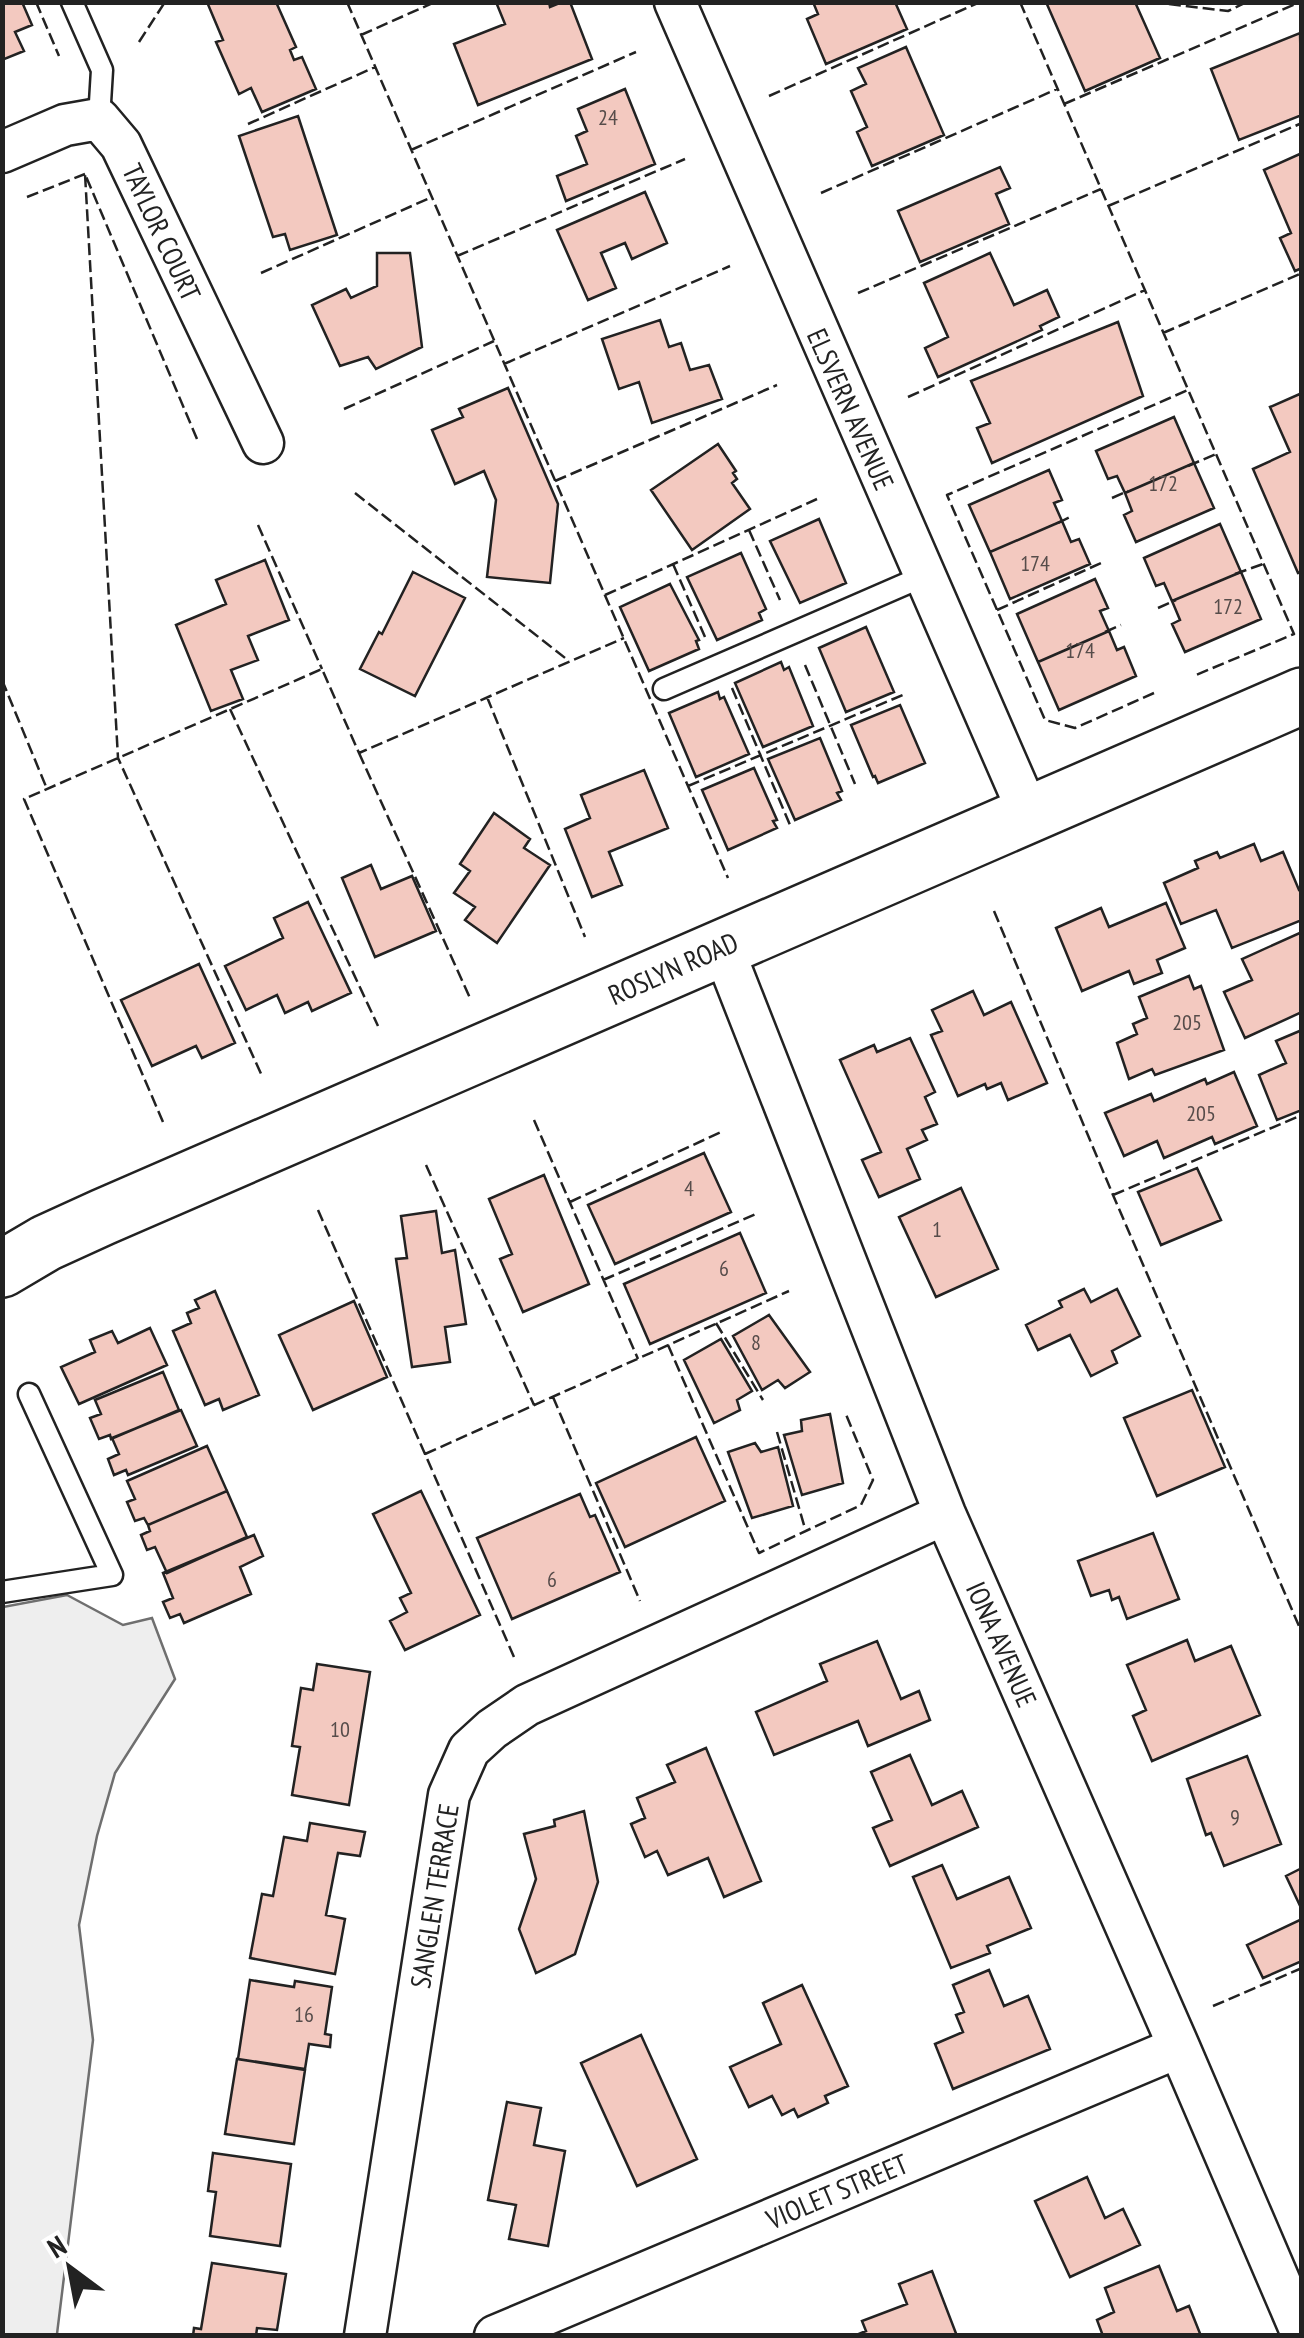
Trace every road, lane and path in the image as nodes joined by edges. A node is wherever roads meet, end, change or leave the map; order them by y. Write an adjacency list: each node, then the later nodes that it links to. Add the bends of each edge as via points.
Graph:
1 (72, 2): 3 (lane, via 102,70)
2 (675, 2): 6 (street, ELSVERN AVENUE)
3 (99, 119): 4 (street); 5 (street, TAYLOR COURT, via 121,145)
4 (2, 152)
5 (262, 443)
6 (924, 576): 7 (lane); 9 (street, ELSVERN AVENUE)
7 (664, 690)
8 (1300, 699): 9 (street, ROSLYN ROAD)
9 (1029, 814): 10 (street, ROSLYN ROAD)
10 (722, 946): 11 (street, ROSLYN ROAD); 13 (street, IONA AVENUE)
11 (17, 1256)
12 (28, 1394): 14 (lane, via 112,1575)
13 (945, 1514): 15 (street, IONA AVENUE); 17 (street, SANGLEN TERRACE, via 527,1705 469,1750 449,1795)
14 (2, 1592)
15 (1179, 2047): 16 (street, IONA AVENUE); 18 (street, VIOLET STREET)
16 (1302, 2334)
17 (365, 2336)
18 (494, 2336)

